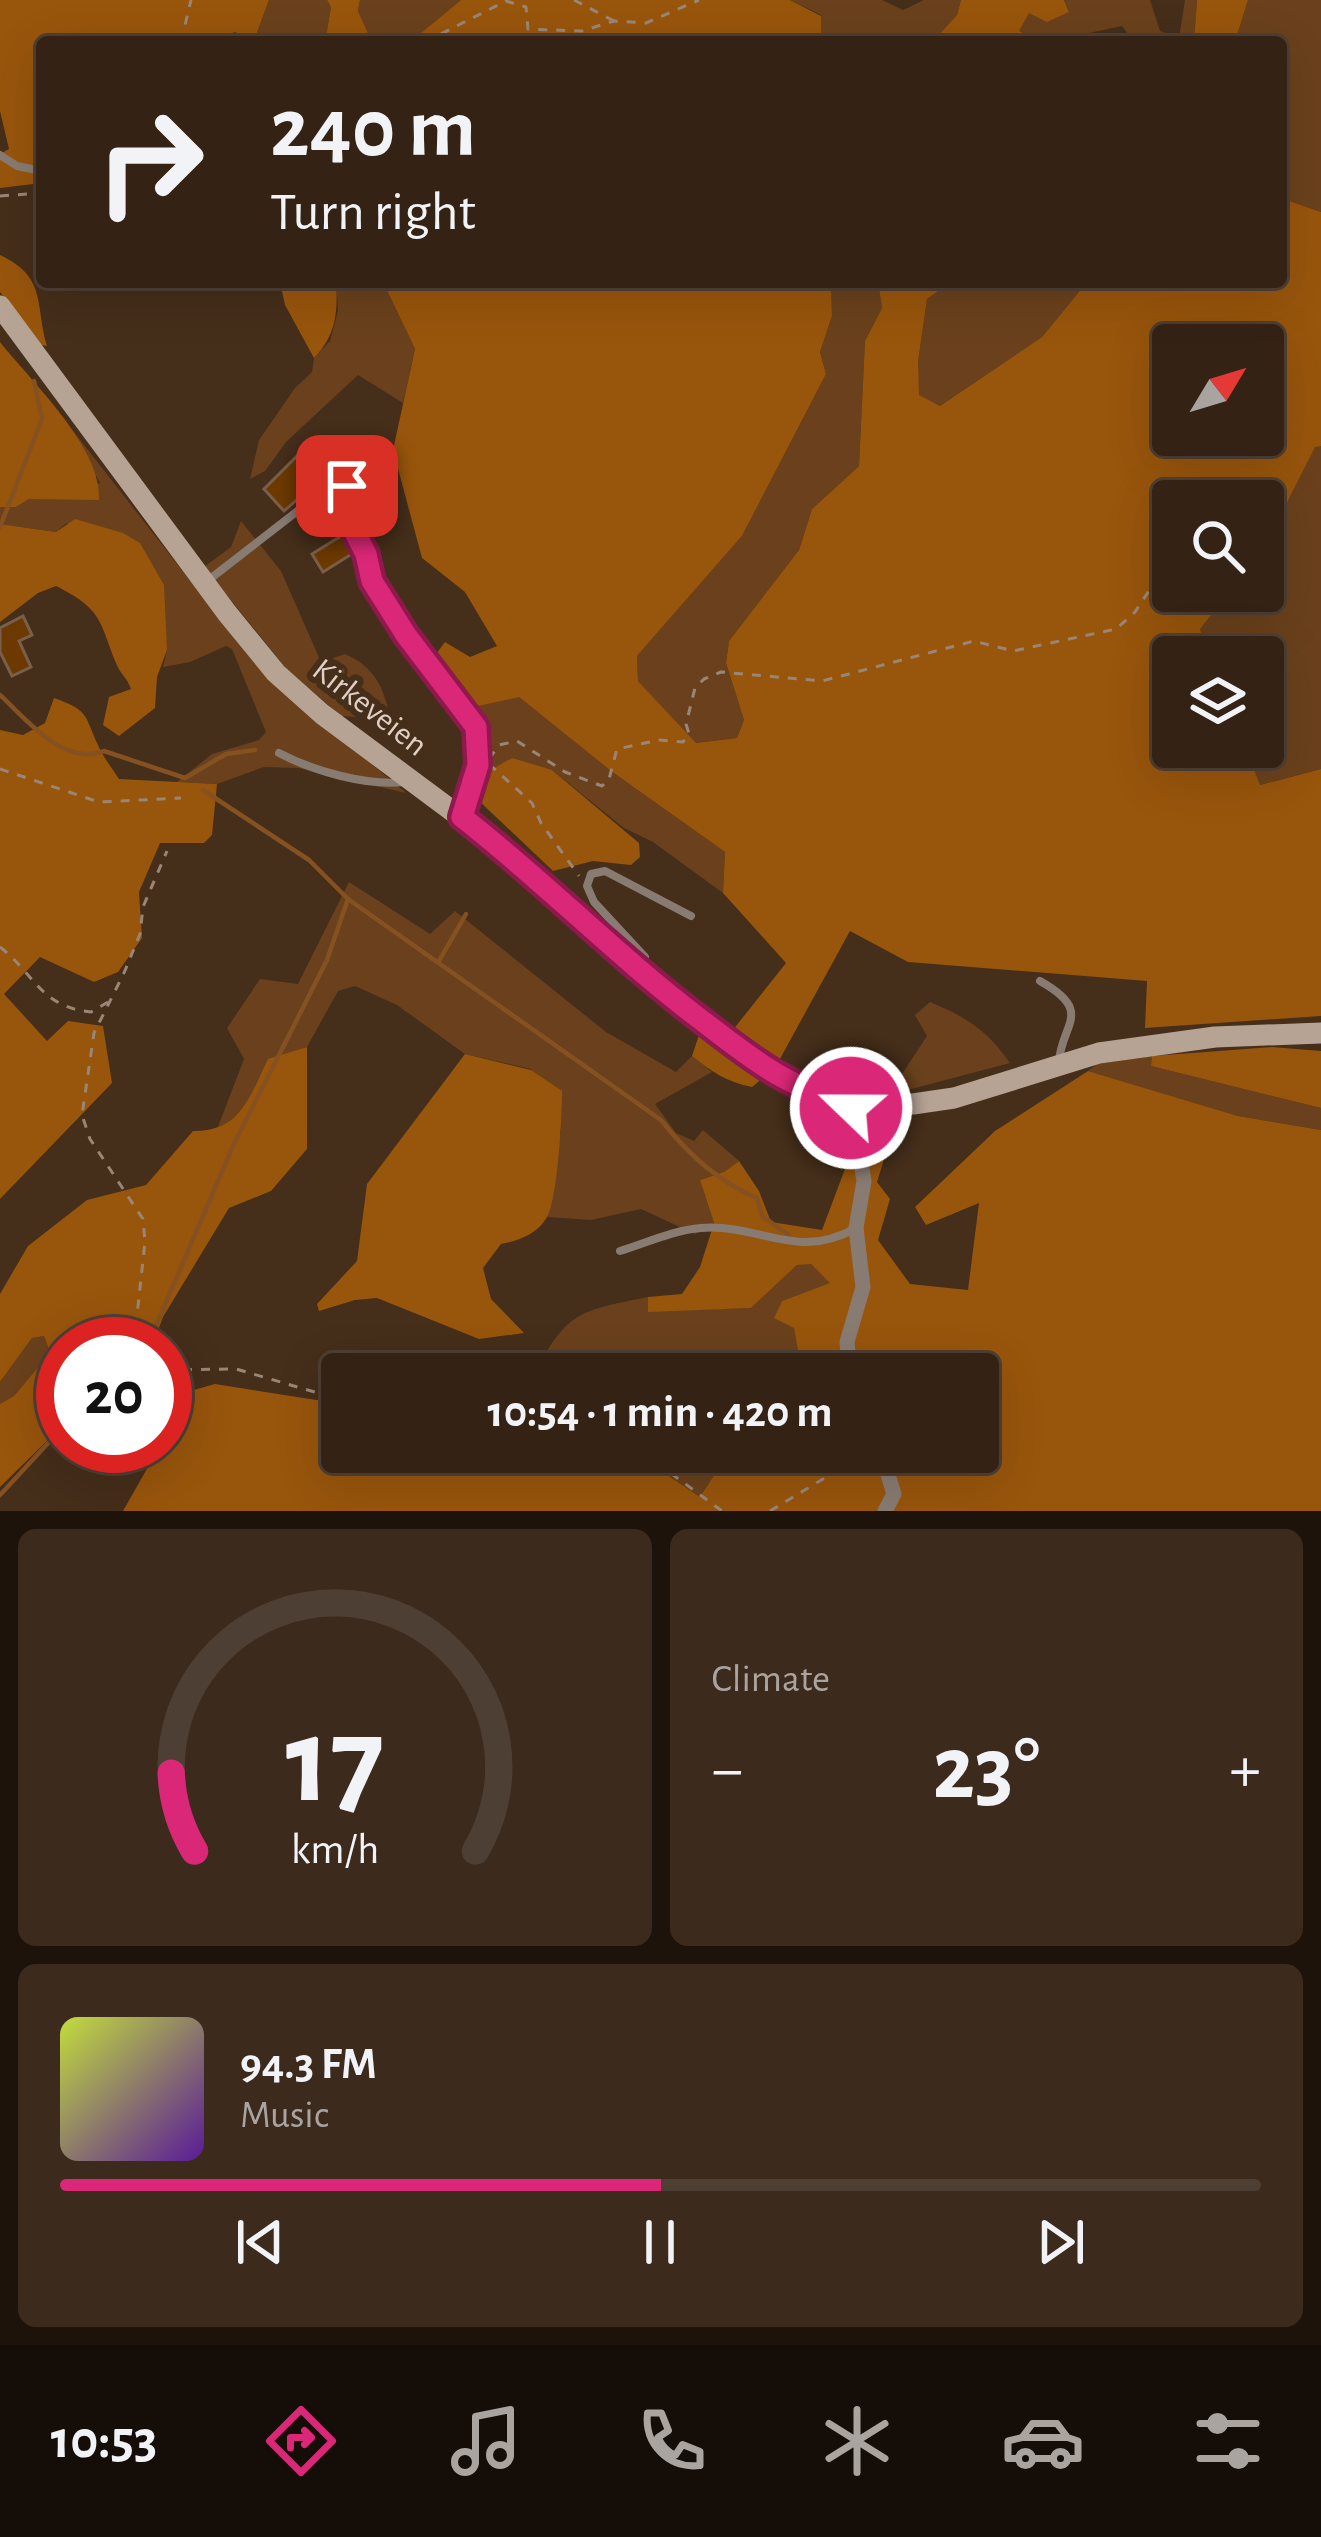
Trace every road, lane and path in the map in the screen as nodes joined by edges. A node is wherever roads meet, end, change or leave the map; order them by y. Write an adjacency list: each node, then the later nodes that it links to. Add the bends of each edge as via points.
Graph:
1 (191, 0): 5 (path)
2 (574, 0): 4 (path)
3 (699, 0): 4 (path, via 646,23)
4 (614, 21): 6 (path, via 582,31 528,29 526,7 506,1)
5 (182, 36)
6 (437, 36)
7 (0, 155): 8 (lane)
8 (36, 170)
9 (36, 193): 10 (path)
10 (0, 196)
11 (0, 306): 14 (main road, Kirkeveien)
12 (354, 457): 17 (lane, via 349,525 372,581 470,715)
13 (313, 500): 14 (lane)
14 (205, 583): 19 (main road, Kirkeveien, via 286,683)
15 (1152, 586): 17 (path, via 1116,629 1013,651 974,641 823,681 721,672 695,688 683,742 617,748 602,786 517,741 499,745)
16 (279, 753): 19 (lane, via 388,784)
17 (483, 764): 21 (lane); 23 (path, via 532,803)
18 (0, 769): 20 (path, via 99,802)
19 (414, 782): 21 (main road, Kirkeveien)
20 (182, 798)
21 (462, 817): 26 (main road, Kirkeveien)
22 (167, 851): 28 (path)
23 (586, 886): 24 (lane, via 591,874 604,871); 26 (lane, via 645,957)
24 (691, 916)
25 (0, 947): 28 (path, via 52,998 91,1012)
26 (637, 970): 31 (main road, Kirkeveien, via 778,1076)
27 (1040, 981): 30 (lane, via 1072,1017)
28 (110, 1001): 35 (path, via 94,1033 82,1114 143,1220)
29 (1321, 1033): 30 (main road, Kirkeveien, via 1179,1041)
30 (1059, 1064): 31 (main road, Kirkeveien, via 954,1098)
31 (851, 1102): 32 (lane)
32 (857, 1136): 33 (street, via 865,1181)
33 (856, 1228): 34 (lane, via 799,1244 702,1228); 36 (street, via 862,1287)
34 (620, 1251)
35 (137, 1317)
36 (848, 1353)
37 (192, 1370): 38 (path, via 236,1369)
38 (321, 1394)
39 (670, 1473): 42 (path)
40 (832, 1473): 43 (path)
41 (887, 1473): 44 (street, via 894,1494)
42 (722, 1511)
43 (770, 1511)
44 (885, 1511)

